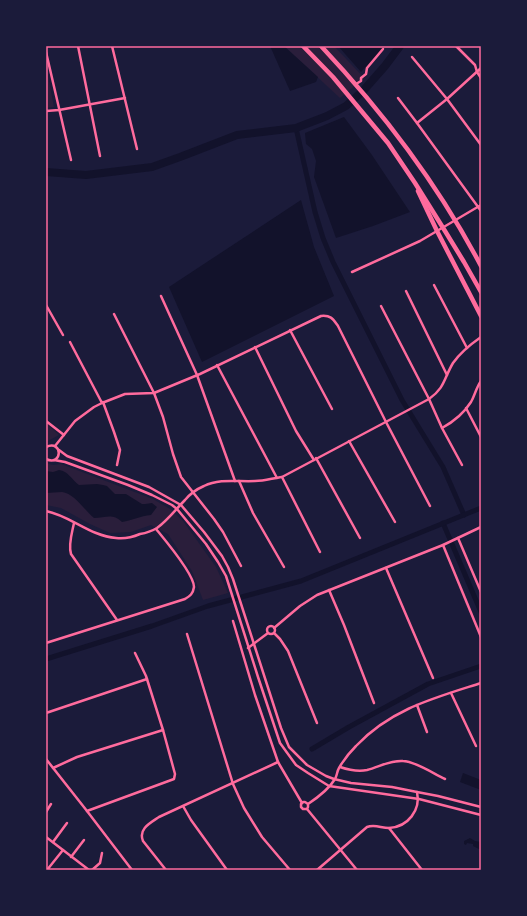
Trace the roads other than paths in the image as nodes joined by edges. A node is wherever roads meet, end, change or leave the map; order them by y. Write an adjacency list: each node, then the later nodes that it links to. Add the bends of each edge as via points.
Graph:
1 (78, 46): 16 (street)
2 (112, 46): 13 (street)
3 (302, 46): 24 (highway, via 364,113)
4 (321, 46): 12 (highway)
5 (456, 46): 10 (street, via 475,65)
6 (383, 49): 12 (street)
7 (46, 52): 17 (street)
8 (412, 57): 15 (street)
9 (481, 68): 10 (street)
10 (477, 72): 11 (street); 15 (street)
11 (481, 78)
12 (356, 85): 27 (highway, via 426,175)
13 (125, 98): 16 (street); 21 (street)
14 (398, 98): 19 (street)
15 (447, 99): 19 (street); 20 (street)
16 (90, 105): 17 (street); 22 (street)
17 (59, 110): 18 (street); 23 (street)
18 (46, 111)
19 (417, 123): 25 (street)
20 (481, 145)
21 (137, 149)
22 (100, 156)
23 (71, 160)
24 (415, 183): 31 (highway); 36 (highway, via 419,196)
25 (480, 206): 26 (street); 28 (street, via 420,241)
26 (481, 210)
27 (481, 266)
28 (352, 272)
29 (434, 285): 42 (street)
30 (406, 291): 45 (street)
31 (481, 292)
32 (161, 296): 44 (street)
33 (46, 305): 38 (street)
34 (381, 306): 48 (street)
35 (114, 314): 47 (street)
36 (481, 316)
37 (290, 330): 41 (street); 51 (street); 53 (street, via 321,316 330,316 338,326)
38 (63, 335)
39 (481, 337): 42 (street)
40 (70, 342): 49 (street)
41 (254, 347): 43 (street); 62 (street, via 296,431)
42 (467, 348): 45 (street, via 454,362)
43 (217, 365): 44 (street); 67 (street)
44 (197, 375): 47 (street); 68 (street)
45 (448, 376): 48 (street, via 442,387)
46 (481, 381): 50 (street)
47 (154, 393): 49 (street, via 124,394); 70 (street, via 181,477)
48 (429, 399): 53 (street); 54 (street)
49 (102, 403): 55 (street, via 75,421); 65 (street, via 120,450)
50 (466, 408): 54 (street, via 455,420); 56 (street)
51 (332, 409)
52 (46, 421): 55 (street)
53 (386, 422): 57 (street); 72 (street)
54 (442, 428): 64 (street)
55 (64, 434): 58 (street)
56 (481, 437)
57 (349, 441): 62 (street); 75 (street)
58 (55, 446): 59 (street); 60 (street)
59 (46, 447)
60 (58, 450): 63 (street, via 58,456); 71 (street, via 66,456 149,488)
61 (46, 459): 63 (street)
62 (315, 459): 66 (street); 79 (street)
63 (54, 460): 73 (street, via 152,494)
64 (462, 465)
65 (117, 466)
66 (282, 477): 67 (street); 82 (street)
67 (277, 478): 69 (street)
68 (235, 481): 69 (street); 70 (street, via 214,482)
69 (239, 481): 84 (street, via 253,513)
70 (193, 492): 71 (street); 83 (street, via 223,532)
71 (181, 505): 73 (street); 96 (street, via 204,532 228,567)
72 (430, 506)
73 (177, 509): 78 (street); 97 (street, via 206,544 226,576)
74 (46, 510): 76 (street)
75 (395, 522)
76 (74, 523): 78 (street, via 99,535 115,538 135,536); 88 (street, via 70,543 71,554)
77 (481, 527): 80 (street)
78 (156, 529): 88 (street, via 194,585 191,596)
79 (360, 538)
80 (457, 539): 81 (street); 87 (street)
81 (445, 545): 85 (street); 94 (street)
82 (320, 552)
83 (241, 566)
84 (284, 567)
85 (386, 568): 86 (street); 99 (street)
86 (329, 590): 90 (street, via 300,606); 103 (street)
87 (481, 592)
88 (117, 620): 95 (street)
89 (233, 621): 111 (street)
90 (274, 628): 91 (street, via 268,627); 92 (street)
91 (268, 633): 92 (street); 96 (street)
92 (274, 633): 106 (street, via 288,651)
93 (187, 634): 116 (street)
94 (481, 637)
95 (46, 643)
96 (255, 644): 97 (street); 114 (street, via 289,747 307,765)
97 (248, 648): 117 (street, via 280,743 296,765)
98 (135, 653): 100 (street)
99 (433, 678)
100 (146, 679): 105 (street); 107 (street)
101 (481, 683): 102 (street)
102 (451, 692): 104 (street); 109 (street)
103 (374, 703)
104 (417, 705): 108 (street); 112 (street, via 377,726 356,746)
105 (46, 713)
106 (317, 723)
107 (163, 730): 113 (street, via 77,757); 126 (street, via 175,774 174,779)
108 (427, 732)
109 (476, 746)
110 (46, 759): 113 (street)
111 (278, 762): 116 (street); 120 (street)
112 (340, 767): 114 (street); 115 (street, via 360,771 404,760)
113 (53, 768): 126 (street)
114 (334, 779): 117 (street); 118 (street)
115 (445, 780)
116 (233, 784): 123 (street); 144 (street, via 262,837)
117 (329, 786): 119 (street); 122 (street)
118 (417, 792): 119 (street); 124 (street)
119 (419, 799): 128 (street); 130 (street, via 410,819 404,824)
120 (302, 803): 122 (street); 125 (street, via 301,808)
121 (51, 804): 127 (street)
122 (308, 804): 125 (street)
123 (183, 806): 142 (street, via 159,817 141,833 143,841); 143 (street)
124 (481, 807)
125 (307, 809): 135 (street)
126 (87, 811): 141 (street)
127 (46, 812)
128 (481, 815)
129 (67, 823): 133 (street)
130 (388, 828): 135 (street, via 367,827); 147 (street)
131 (46, 836): 133 (street)
132 (84, 840): 137 (street)
133 (53, 842): 134 (street)
134 (62, 850): 137 (street); 138 (street)
135 (340, 850): 145 (street); 146 (street)
136 (102, 853): 140 (street, via 100,863)
137 (71, 856): 139 (street)
138 (47, 869)
139 (89, 870)
140 (92, 870)
141 (132, 870)
142 (166, 870)
143 (227, 870)
144 (290, 870)
145 (317, 870)
146 (357, 870)
147 (422, 870)

